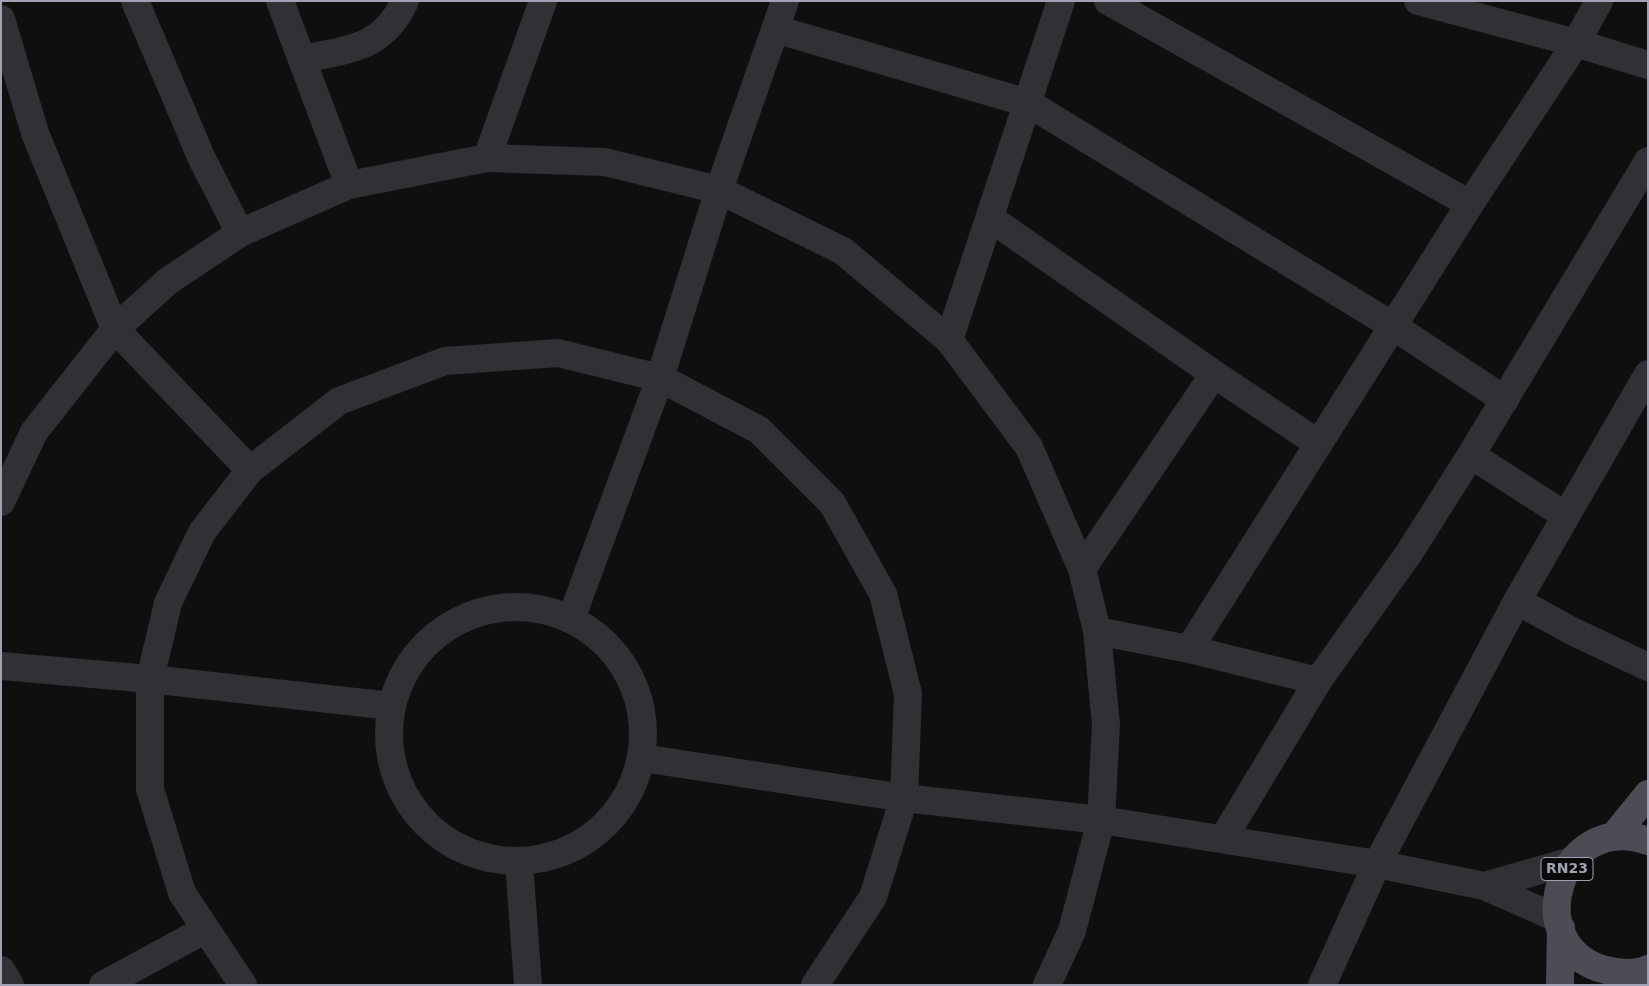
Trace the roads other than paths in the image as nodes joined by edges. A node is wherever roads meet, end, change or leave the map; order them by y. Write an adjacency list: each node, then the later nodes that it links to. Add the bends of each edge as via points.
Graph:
1 (135, 1): 23 (street, via 202,159)
2 (280, 1): 14 (street)
3 (405, 1): 14 (street, via 393,24 381,36 365,44)
4 (543, 1): 17 (street)
5 (785, 1): 12 (street)
6 (1061, 1): 16 (street)
7 (1108, 1): 21 (street)
8 (1418, 1): 10 (street)
9 (1599, 1): 13 (street)
10 (1458, 6): 13 (street)
11 (1, 18): 25 (street, via 35,132)
12 (775, 29): 16 (street); 20 (street)
13 (1576, 43): 15 (street); 21 (street)
14 (303, 59): 19 (street)
15 (1648, 65)
16 (1028, 103): 22 (street); 24 (street)
17 (487, 158): 19 (street); 20 (street, via 605,162)
18 (1648, 161): 30 (street)
19 (348, 185): 23 (street)
20 (719, 190): 26 (street, via 843,251); 29 (street)
21 (1470, 204): 24 (street)
22 (990, 218): 26 (street); 27 (street)
23 (240, 234): 25 (street, via 168,281)
24 (1393, 326): 30 (street); 31 (street)
25 (115, 329): 33 (street); 34 (street, via 34,432)
26 (949, 340): 36 (street, via 1029,446)
27 (1214, 374): 31 (street); 36 (street)
28 (1648, 374): 35 (street)
29 (660, 378): 33 (street, via 558,353 445,361 339,401); 38 (street); 48 (street, via 759,430 832,504 883,594 908,694)
30 (1505, 400): 32 (street)
31 (1319, 444): 40 (street)
32 (1471, 455): 35 (street); 44 (street, via 1409,553)
33 (250, 470): 43 (street, via 202,532 168,603)
34 (1, 502)
35 (1566, 516): 37 (street)
36 (1082, 569): 39 (street)
37 (1517, 601): 42 (street); 55 (street)
38 (571, 619): 45 (street, via 534,608 496,608 460,619 428,641 405,671); 46 (street, via 605,643 630,676 642,716)
39 (1097, 631): 40 (street); 49 (street, via 1106,725)
40 (1189, 649): 44 (street)
41 (1, 666): 43 (street)
42 (1648, 668)
43 (150, 679): 45 (street); 58 (street, via 150,789 182,893)
44 (1318, 681): 51 (street)
45 (391, 706): 54 (street, via 389,752 404,796 433,831 473,854)
46 (642, 758): 48 (street); 54 (street, via 631,790 611,819 585,842 553,856)
47 (1647, 793): 50 (main road, RN23)
48 (904, 798): 49 (street); 65 (street, via 873,897)
49 (1101, 820): 51 (street); 66 (street, via 1072,931)
50 (1613, 837): 52 (main road, RN23, via 1637,837); 53 (main road, RN23, via 1590,846)
51 (1224, 839): 55 (street)
52 (1648, 841)
53 (1572, 861): 56 (street); 57 (main road, RN23, via 1560,882 1556,905)
54 (519, 862): 64 (street)
55 (1377, 864): 56 (street); 67 (street)
56 (1484, 886): 57 (street)
57 (1559, 923): 60 (main road, via 1577,954 1596,967); 68 (main road, RN23)
58 (206, 929): 62 (street); 63 (street)
59 (1, 970): 61 (street)
60 (1642, 975)
61 (10, 985)
62 (103, 985)
63 (243, 985)
64 (528, 985)
65 (815, 985)
66 (1047, 985)
67 (1322, 985)
68 (1560, 985)

